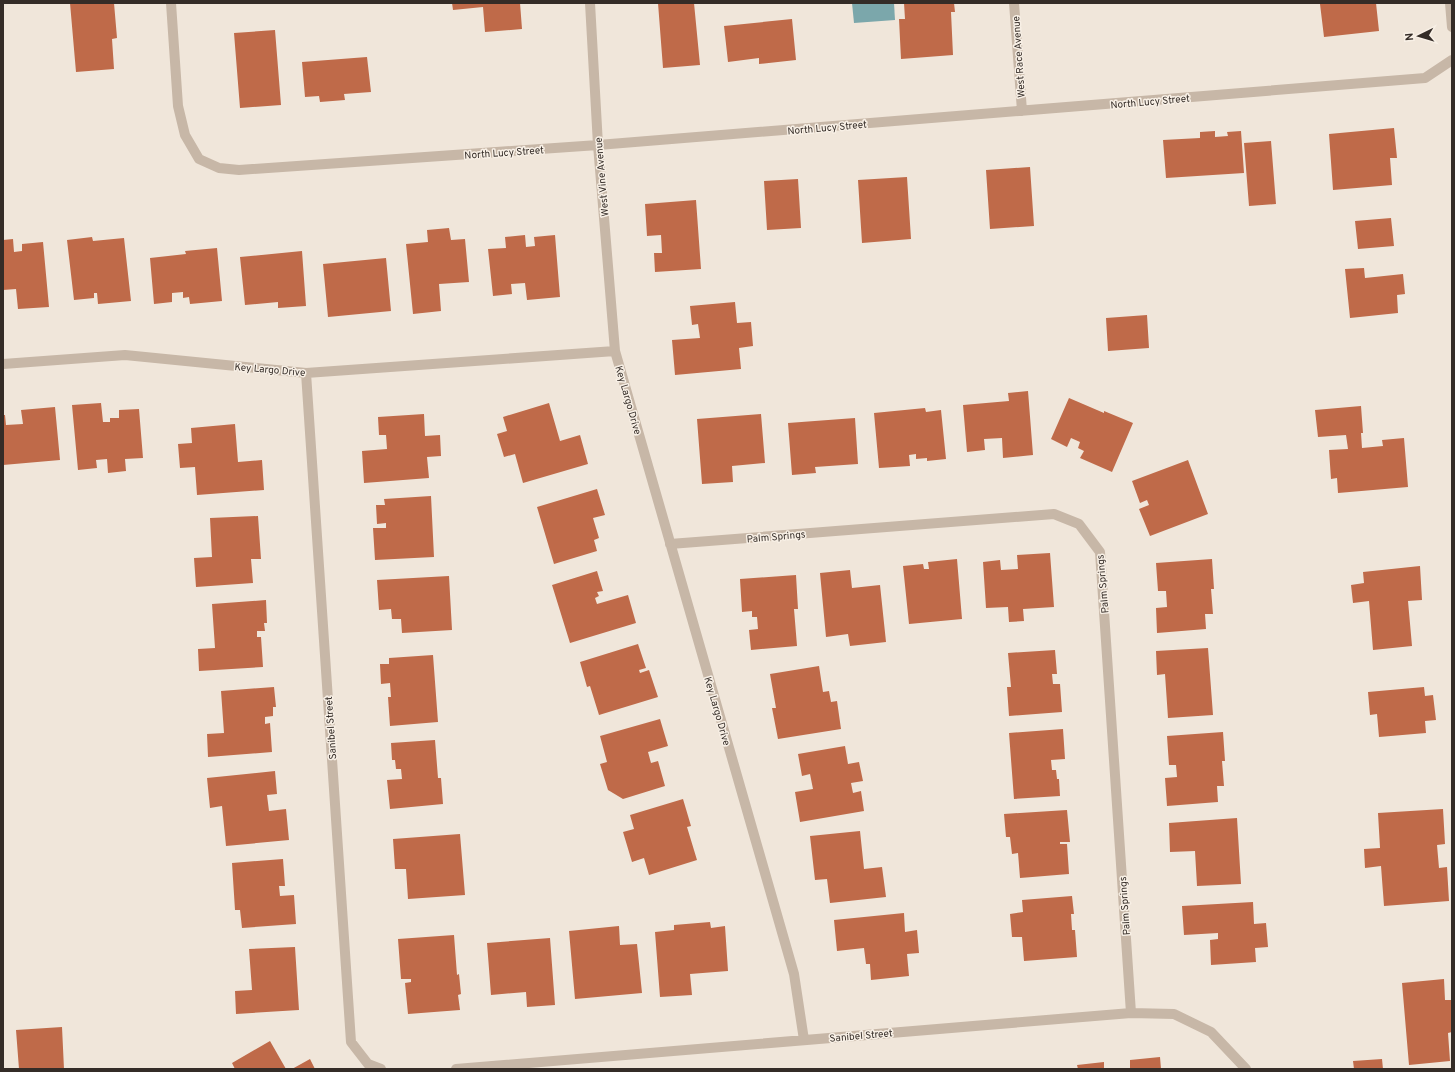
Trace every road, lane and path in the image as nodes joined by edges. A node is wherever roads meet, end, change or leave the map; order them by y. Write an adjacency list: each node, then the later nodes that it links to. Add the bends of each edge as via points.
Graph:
1 (171, 3): 8 (street, North Lucy Street, via 178,106 185,135 199,159 219,168 239,170)
2 (590, 3): 8 (street, West Vine Avenue)
3 (1014, 3): 7 (street, West Race Avenue)
4 (1450, 3): 5 (street)
5 (1452, 27)
6 (1452, 60): 7 (street, North Lucy Street, via 1425,78)
7 (1022, 111): 8 (street, North Lucy Street)
8 (598, 145): 9 (street, West Vine Avenue)
9 (615, 351): 11 (street, Key Largo Drive); 12 (street, Key Largo Drive)
10 (3, 364): 11 (street, Key Largo Drive, via 125,355)
11 (306, 373): 15 (street, Sanibel Street, via 351,1042 368,1064)
12 (670, 544): 13 (street, Palm Springs, via 1054,514 1079,524 1100,552); 14 (street, Key Largo Drive, via 794,974)
13 (1131, 1013): 14 (street, Sanibel Street); 17 (street, Sanibel Street, via 1174,1014 1211,1032)
14 (804, 1040): 16 (street, Sanibel Street)
15 (381, 1069)
16 (456, 1069)
17 (1246, 1069)

